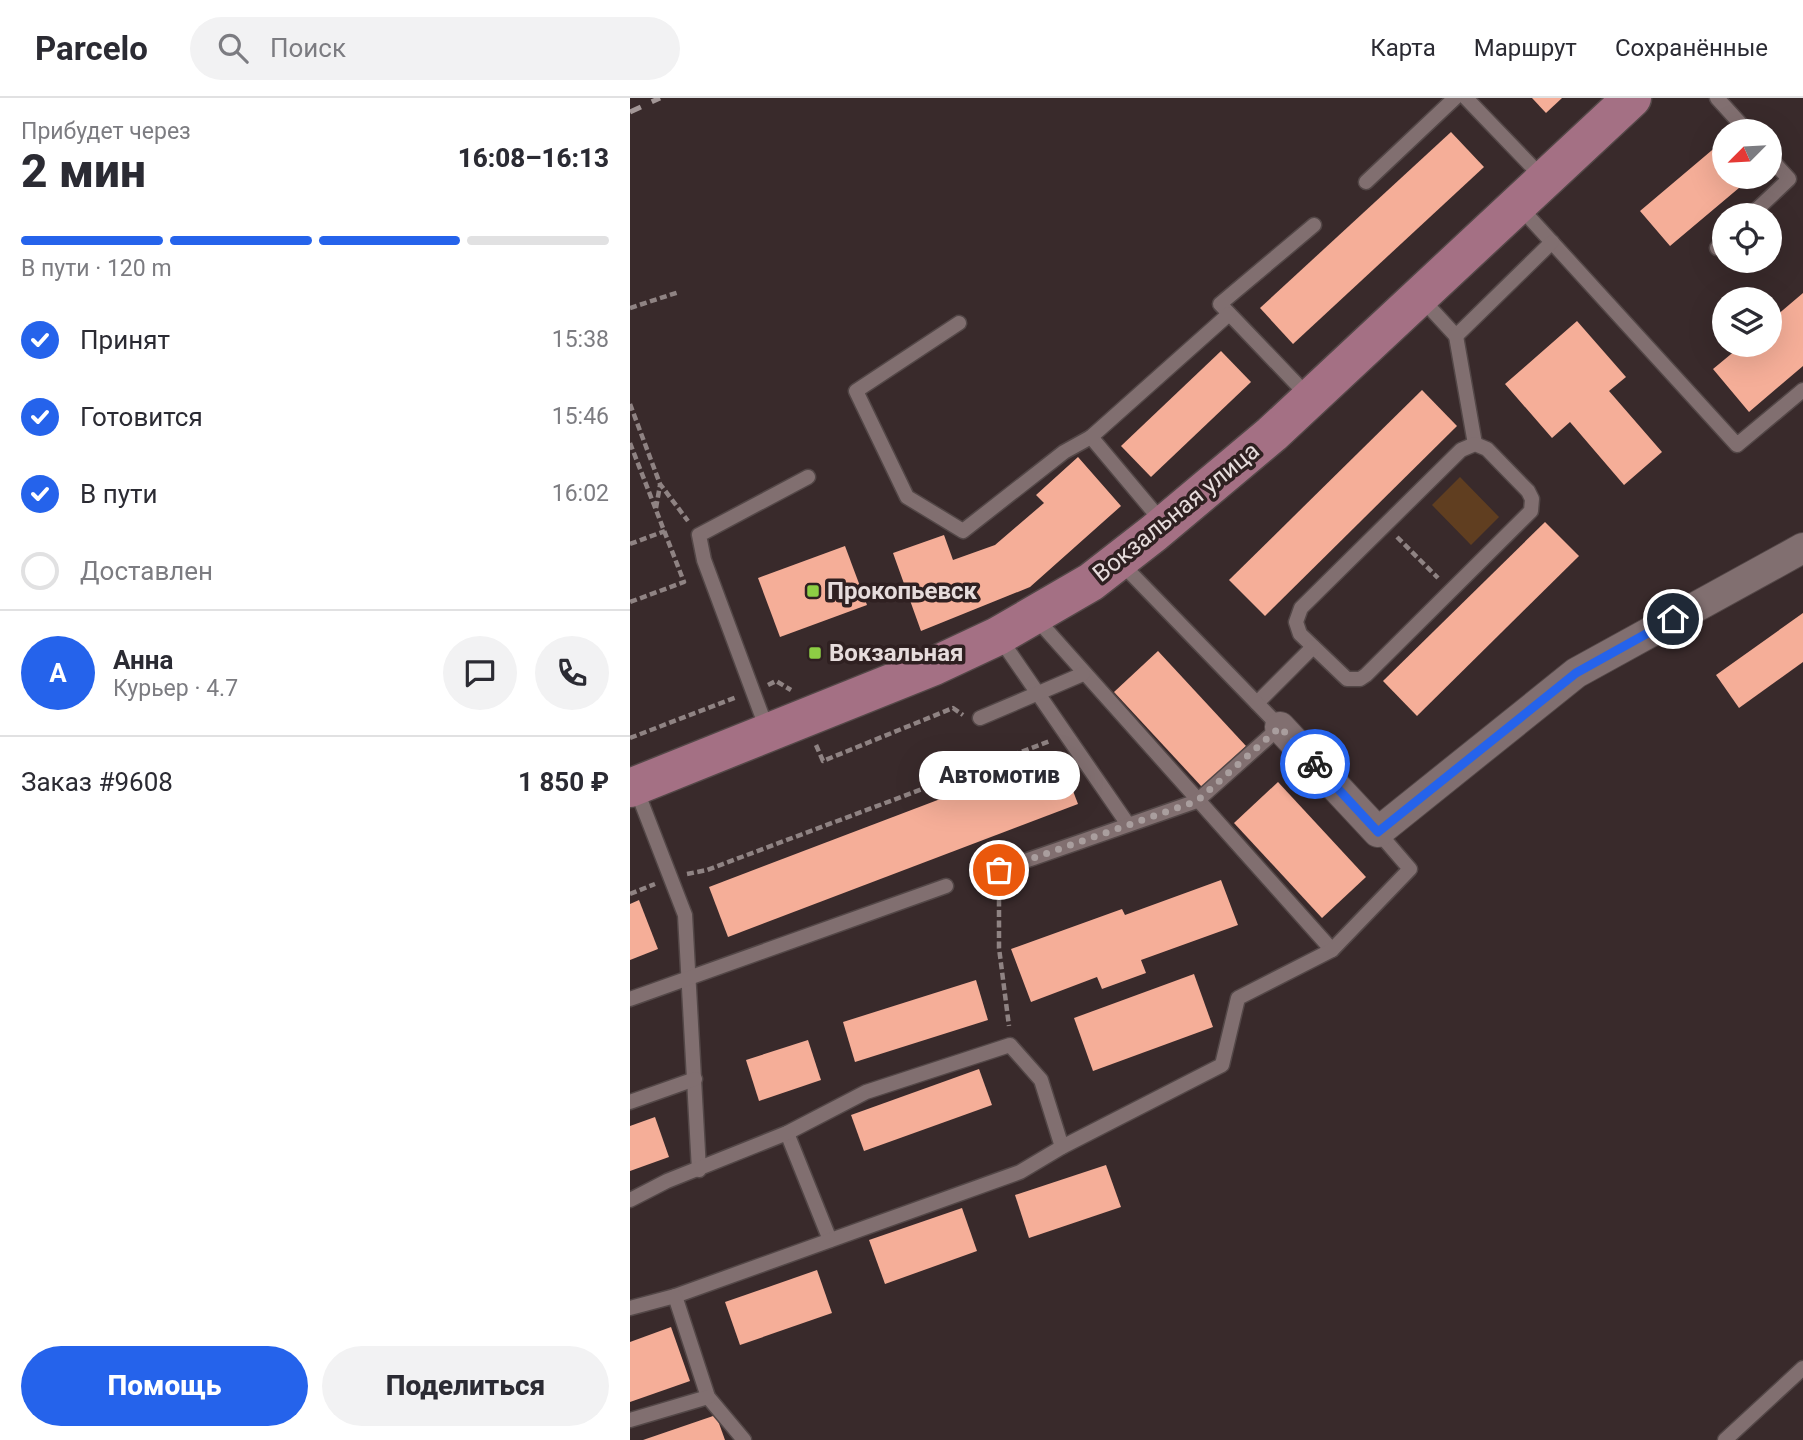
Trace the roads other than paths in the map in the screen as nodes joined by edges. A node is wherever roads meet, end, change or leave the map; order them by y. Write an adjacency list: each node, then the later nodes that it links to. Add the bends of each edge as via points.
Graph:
1 (1455, 98): 7 (lane)
2 (1466, 98): 10 (lane)
3 (1632, 98): 10 (main road, Вокзальная улица)
4 (1717, 98): 5 (lane)
5 (1736, 119)
6 (1782, 171): 8 (lane, via 1789,179)
7 (1367, 182)
8 (1782, 186)
9 (1778, 189): 11 (lane)
10 (1530, 191): 13 (lane); 14 (main road, Вокзальная улица)
11 (1764, 203)
12 (1314, 225): 15 (lane, via 1220,304)
13 (1552, 242): 17 (lane); 18 (lane, via 1737,445)
14 (1418, 296): 17 (lane); 19 (main road, Вокзальная улица)
15 (1229, 314): 19 (lane); 20 (lane)
16 (959, 323): 20 (lane, via 856,391 907,497 963,531)
17 (1456, 337): 21 (lane)
18 (1803, 390)
19 (1310, 398): 23 (main road, Вокзальная улица)
20 (1090, 437): 23 (lane)
21 (1475, 444): 28 (lane, via 1461,450 1301,608 1297,628); 28 (lane, via 1528,491 1532,505 1527,516 1360,679 1341,676)
22 (808, 477): 34 (lane, via 699,535 704,560)
23 (1164, 525): 25 (main road, Вокзальная улица)
24 (1803, 548): 38 (street, via 1576,673)
25 (1117, 559): 26 (main road, Вокзальная улица, via 1091,582); 31 (lane)
26 (1034, 616): 27 (main road, Вокзальная улица); 29 (lane)
27 (999, 636): 30 (lane); 34 (main road, Вокзальная улица)
28 (1313, 647): 31 (lane)
29 (1083, 674): 30 (lane); 36 (lane)
30 (1038, 694): 32 (lane); 37 (lane)
31 (1256, 703): 33 (lane)
32 (980, 718)
33 (1280, 727): 36 (lane); 38 (street)
34 (768, 733): 35 (main road, Вокзальная улица)
35 (633, 787): 42 (lane, via 685,915)
36 (1197, 801): 37 (lane); 41 (lane)
37 (1127, 823): 39 (lane)
38 (1378, 832): 41 (lane, via 1410,869)
39 (999, 870)
40 (946, 886): 42 (lane)
41 (1332, 950): 47 (lane, via 1238,998 1222,1065)
42 (689, 976): 43 (lane); 44 (lane)
43 (630, 999)
44 (695, 1079): 45 (lane); 48 (lane)
45 (630, 1102)
46 (787, 1133): 47 (lane, via 866,1092 1010,1045 1041,1080); 48 (lane); 50 (lane)
47 (1062, 1147): 50 (lane, via 1020,1172)
48 (699, 1170): 49 (lane)
49 (630, 1200)
50 (830, 1240): 51 (lane)
51 (675, 1296): 52 (lane); 54 (lane)
52 (630, 1308)
53 (1803, 1368): 57 (lane)
54 (708, 1397): 55 (lane); 56 (lane)
55 (630, 1420)
56 (744, 1440)
57 (1725, 1440)

